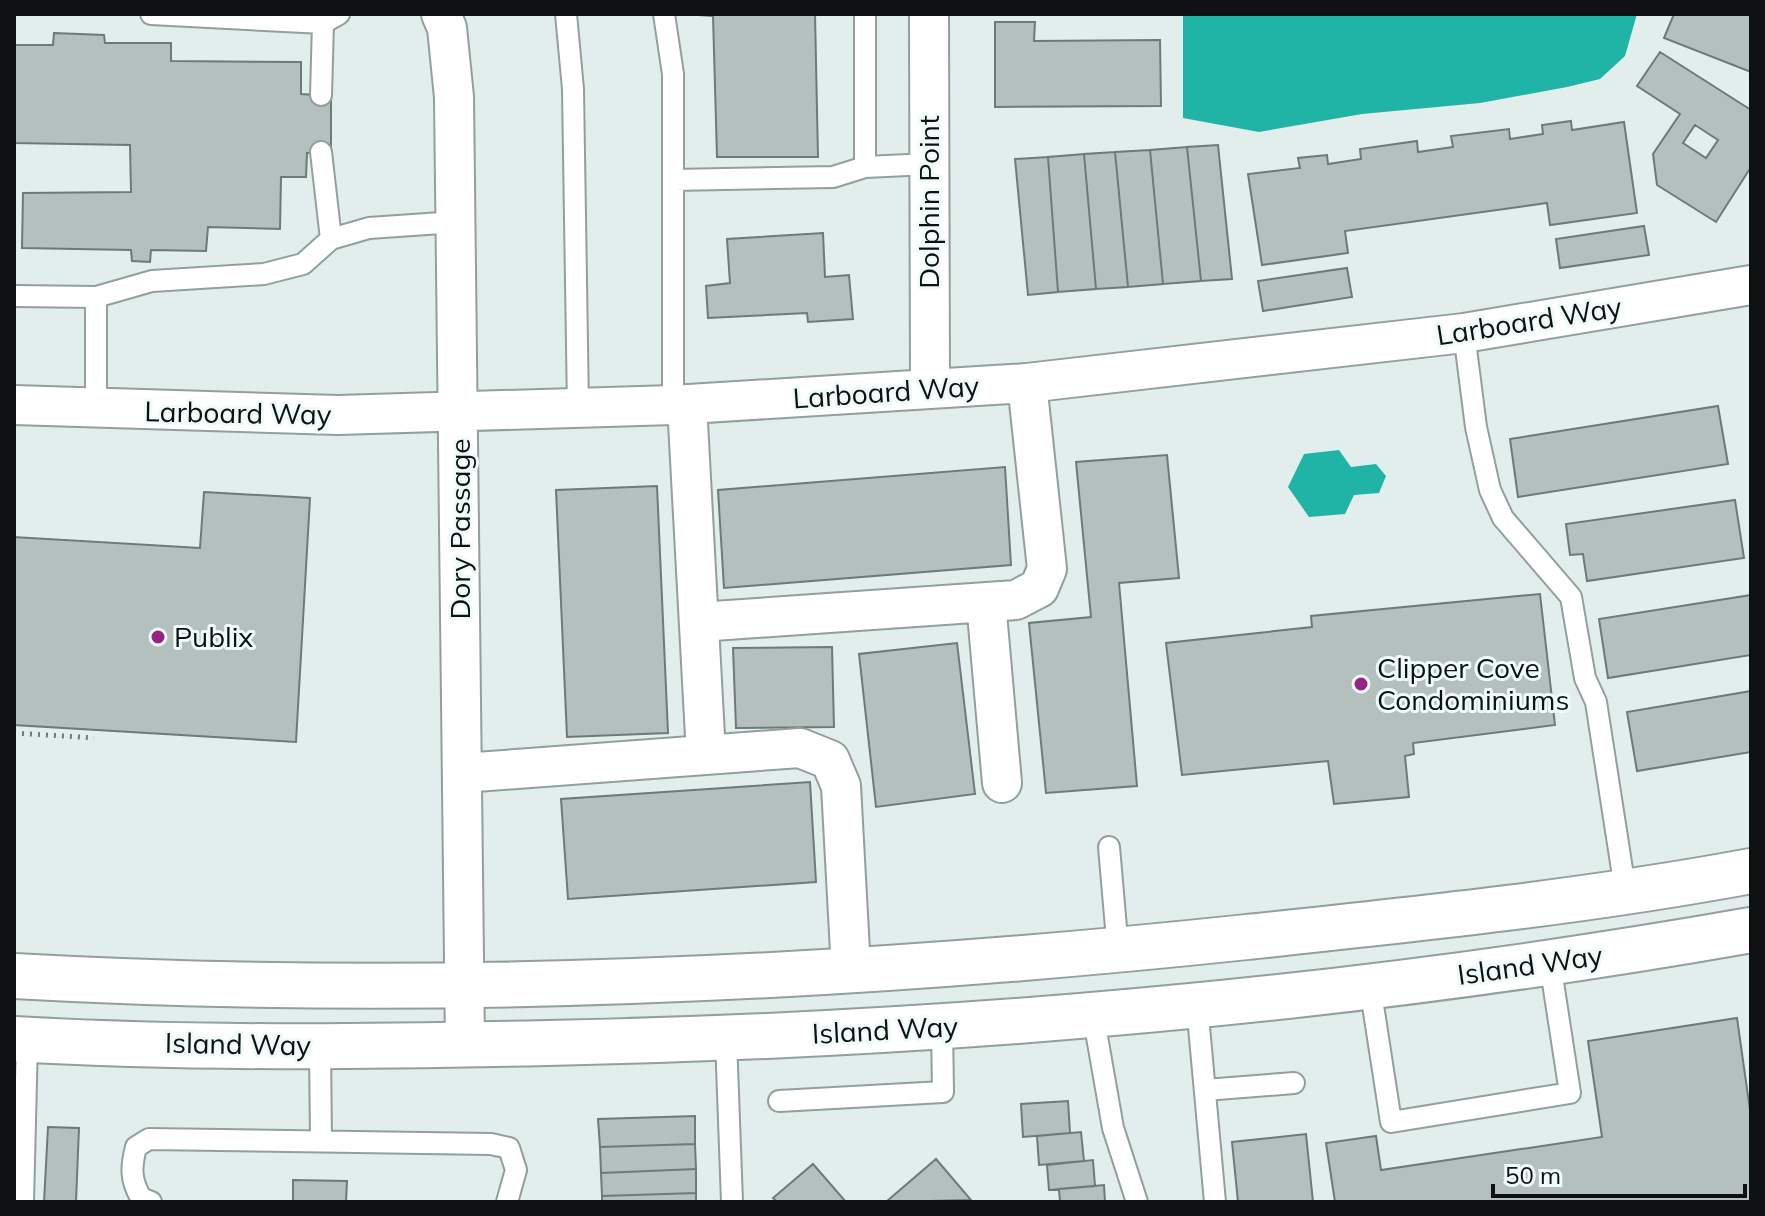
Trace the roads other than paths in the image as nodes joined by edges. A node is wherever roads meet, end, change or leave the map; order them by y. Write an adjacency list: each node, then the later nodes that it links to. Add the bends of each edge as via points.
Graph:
1 (151, 14): 7 (lane)
2 (441, 14): 13 (street, Dory Passage, via 454,97)
3 (566, 14): 23 (lane, via 573,89)
4 (664, 14): 12 (lane, via 673,74)
5 (865, 14): 11 (lane)
6 (929, 14): 10 (street, Dolphin Point)
7 (331, 18): 8 (lane)
8 (321, 95)
9 (321, 152): 14 (lane)
10 (929, 164): 11 (lane); 20 (street, Dolphin Point)
11 (865, 167): 12 (lane, via 833,177)
12 (673, 180): 22 (lane)
13 (456, 222): 14 (lane, via 369,228); 25 (street, Dory Passage)
14 (331, 239): 17 (lane, via 303,264 264,274 152,281)
15 (1751, 285): 18 (street, Larboard Way)
16 (14, 296): 17 (lane)
17 (96, 297): 24 (lane)
18 (1464, 333): 19 (street, Larboard Way); 33 (lane, via 1490,490 1503,518 1571,597 1585,678 1599,716)
19 (1027, 383): 20 (street, Larboard Way); 26 (street, via 1047,569 1039,588 1028,594)
20 (930, 389): 22 (street, Larboard Way)
21 (14, 405): 24 (street, Larboard Way)
22 (680, 405): 23 (street, Larboard Way); 27 (street)
23 (578, 409): 25 (street, Larboard Way)
24 (96, 410): 25 (street, Larboard Way, via 338,415)
25 (459, 410): 29 (street, Dory Passage)
26 (986, 602): 27 (street); 30 (street)
27 (699, 622): 28 (street)
28 (706, 755): 29 (street); 37 (street, via 800,748 830,760 841,786)
29 (462, 773): 39 (street, Dory Passage)
30 (1002, 783)
31 (1109, 847): 35 (lane)
32 (1751, 871): 33 (street, Island Way)
33 (1626, 895): 35 (street, Island Way)
34 (1751, 930): 36 (street, Island Way)
35 (1118, 951): 37 (street, Island Way); 42 (street)
36 (1550, 963): 40 (street, Island Way); 40 (lane, via 1570,1093 1391,1122)
37 (851, 970): 39 (street, Island Way)
38 (14, 976): 39 (street, Island Way)
39 (464, 984): 46 (street, Dory Passage)
40 (1370, 986): 41 (street, Island Way)
41 (1197, 1005): 42 (street, Island Way); 49 (lane)
42 (1108, 1013): 43 (street, Island Way); 56 (lane, via 1113,1128)
43 (942, 1027): 45 (street, Island Way); 50 (lane, via 943,1092)
44 (21, 1039): 47 (street, Island Way); 52 (lane)
45 (726, 1039): 46 (street, Island Way); 55 (lane)
46 (465, 1045): 47 (street, Island Way)
47 (320, 1046): 51 (lane)
48 (1294, 1083): 49 (lane)
49 (1205, 1090): 57 (lane)
50 (779, 1101)
51 (321, 1141): 53 (lane, via 149,1139 136,1147 131,1165 136,1191); 54 (lane, via 509,1148 516,1170)
52 (23, 1202)
53 (151, 1202)
54 (507, 1202)
55 (732, 1202)
56 (1137, 1202)
57 (1215, 1202)

